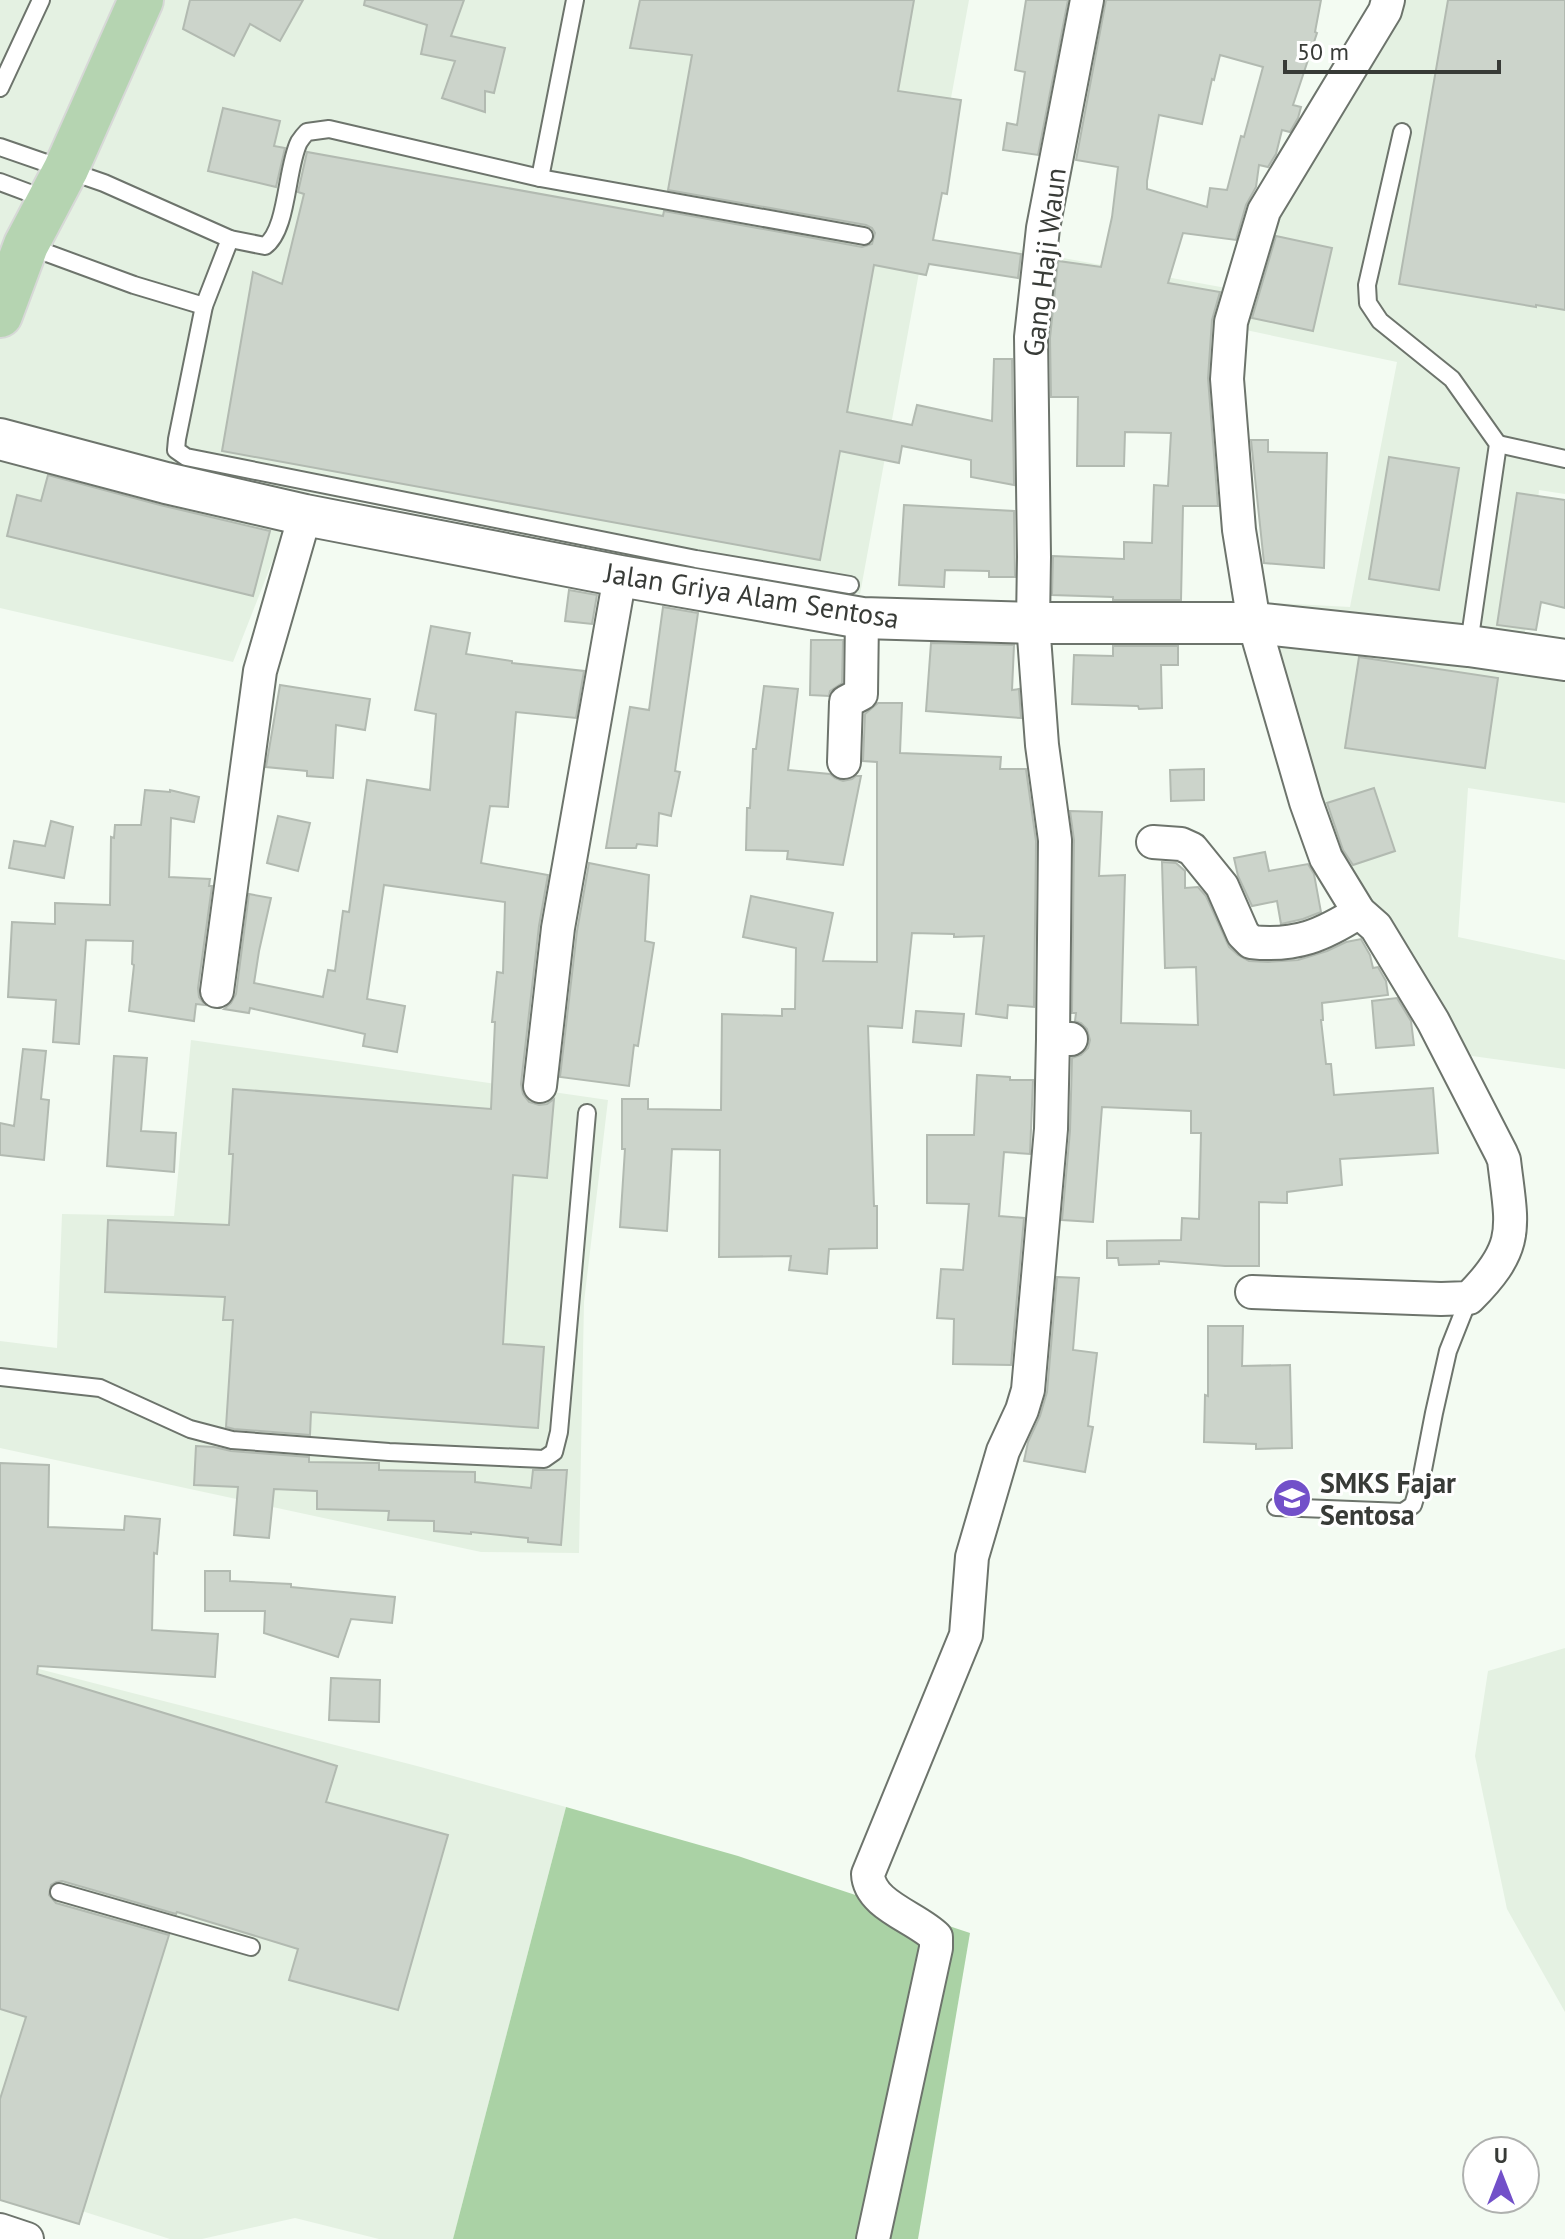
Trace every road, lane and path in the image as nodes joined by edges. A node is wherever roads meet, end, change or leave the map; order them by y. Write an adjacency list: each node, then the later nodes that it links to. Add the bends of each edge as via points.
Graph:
1 (41, 0): 6 (lane)
2 (141, 0): 11 (main road)
3 (575, 0): 9 (lane)
4 (1087, 0): 23 (street, Gang Haji Waun, via 1043,228 1031,337)
5 (1388, 0): 24 (street, via 1264,211 1231,322 1230,435)
6 (0, 88)
7 (1402, 132): 18 (lane, via 1367,285 1368,303 1380,321 1452,379)
8 (0, 147): 11 (lane)
9 (540, 178): 12 (lane); 13 (lane, via 317,130 298,143 272,241 265,246)
10 (0, 182): 11 (lane)
11 (58, 185): 13 (lane, via 104,183); 14 (main road)
12 (864, 236)
13 (230, 239): 15 (lane)
14 (26, 245): 15 (lane); 16 (main road)
15 (204, 306): 22 (lane, via 176,450 186,457 696,559)
16 (0, 315)
17 (0, 439): 20 (street, Jalan Griya Alam Sentosa)
18 (1498, 444): 19 (lane); 25 (lane)
19 (1565, 459)
20 (305, 515): 21 (street, Jalan Griya Alam Sentosa); 30 (street, via 260,671)
21 (620, 576): 22 (street, Jalan Griya Alam Sentosa); 31 (street, via 558,928)
22 (856, 601): 23 (street, Jalan Griya Alam Sentosa); 27 (street, via 861,694 846,702)
23 (1033, 623): 24 (street, Jalan Griya Alam Sentosa); 41 (street, Gang Haji Waun, via 1055,840 1062,1039 1028,1390 1003,1451 972,1557 966,1635 868,1874 874,1893 936,1937)
24 (1254, 623): 25 (street, Jalan Griya Alam Sentosa); 29 (street, via 1319,840)
25 (1469, 646): 26 (street, Jalan Griya Alam Sentosa)
26 (1565, 660)
27 (844, 762)
28 (1153, 842): 29 (street, via 1192,849 1222,886 1251,942 1310,938)
29 (1359, 912): 34 (street, via 1376,927 1433,1021 1504,1160 1509,1244 1498,1266)
30 (217, 991)
31 (540, 1086)
32 (587, 1113): 35 (lane, via 559,1432 554,1452 544,1459 232,1440 190,1429 100,1388)
33 (1252, 1292): 34 (street)
34 (1469, 1298): 36 (lane, via 1448,1351 1413,1505 1403,1512)
35 (0, 1377)
36 (1276, 1507)
37 (59, 1892): 38 (lane)
38 (251, 1947)
39 (0, 2230): 40 (street)
40 (27, 2239)
41 (873, 2239)

